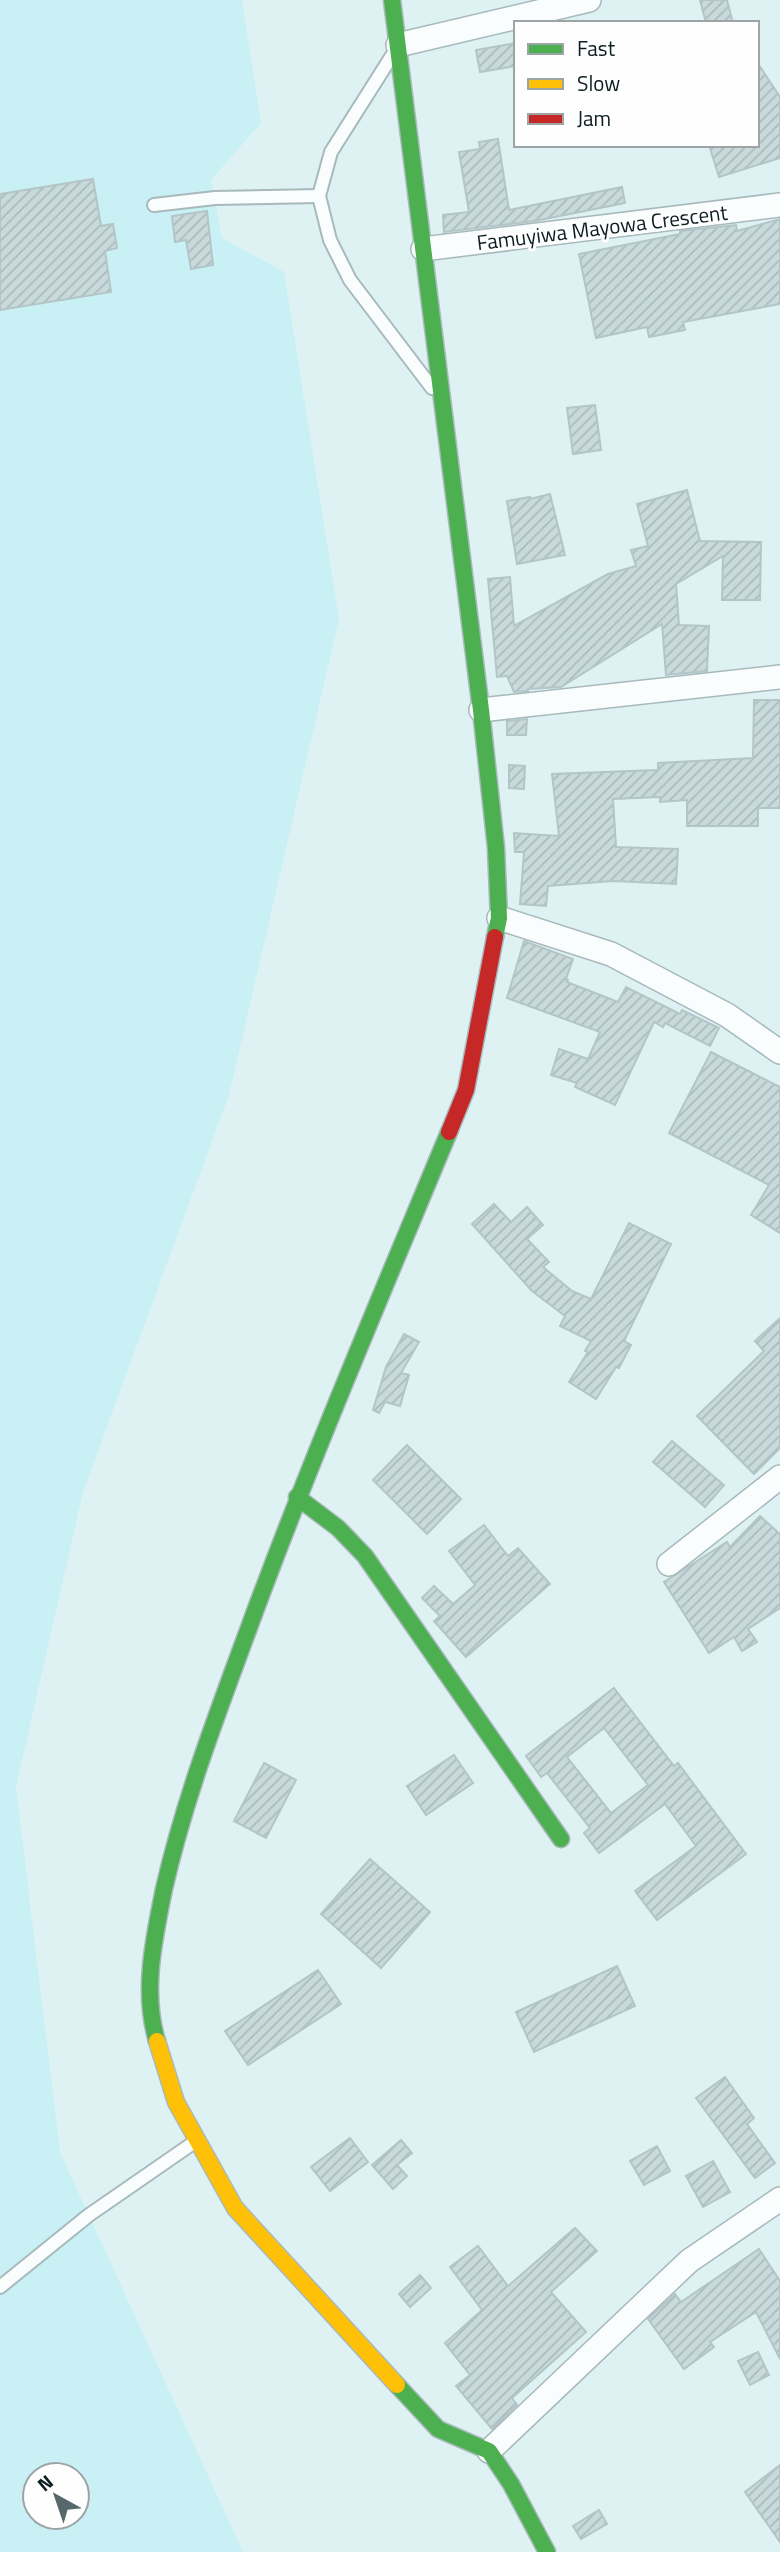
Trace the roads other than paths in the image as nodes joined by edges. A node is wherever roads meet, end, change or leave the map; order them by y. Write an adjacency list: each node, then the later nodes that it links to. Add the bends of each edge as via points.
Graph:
1 (392, 0): 3 (street)
2 (589, 0): 3 (street)
3 (398, 46): 4 (lane, via 331,152); 7 (street)
4 (319, 196): 5 (lane, via 215,198); 8 (lane, via 330,240 350,280)
5 (154, 205)
6 (780, 205): 7 (street, Famuyiwa Mayowa Crescent)
7 (423, 249): 8 (street)
8 (443, 403): 10 (street)
9 (780, 677): 10 (street)
10 (481, 710): 11 (street)
11 (499, 918): 12 (street, via 611,954 727,1015); 14 (street, via 466,1090)
12 (780, 1052)
13 (780, 1477): 15 (street)
14 (297, 1497): 16 (street, via 365,1556); 17 (street, via 177,1833 153,1940 150,2018 176,2102)
15 (669, 1564)
16 (561, 1839)
17 (198, 2140): 19 (lane, via 89,2215); 20 (street, via 236,2208 438,2429)
18 (780, 2199): 20 (street, via 689,2261)
19 (0, 2287)
20 (489, 2451): 21 (street)
21 (547, 2552)

